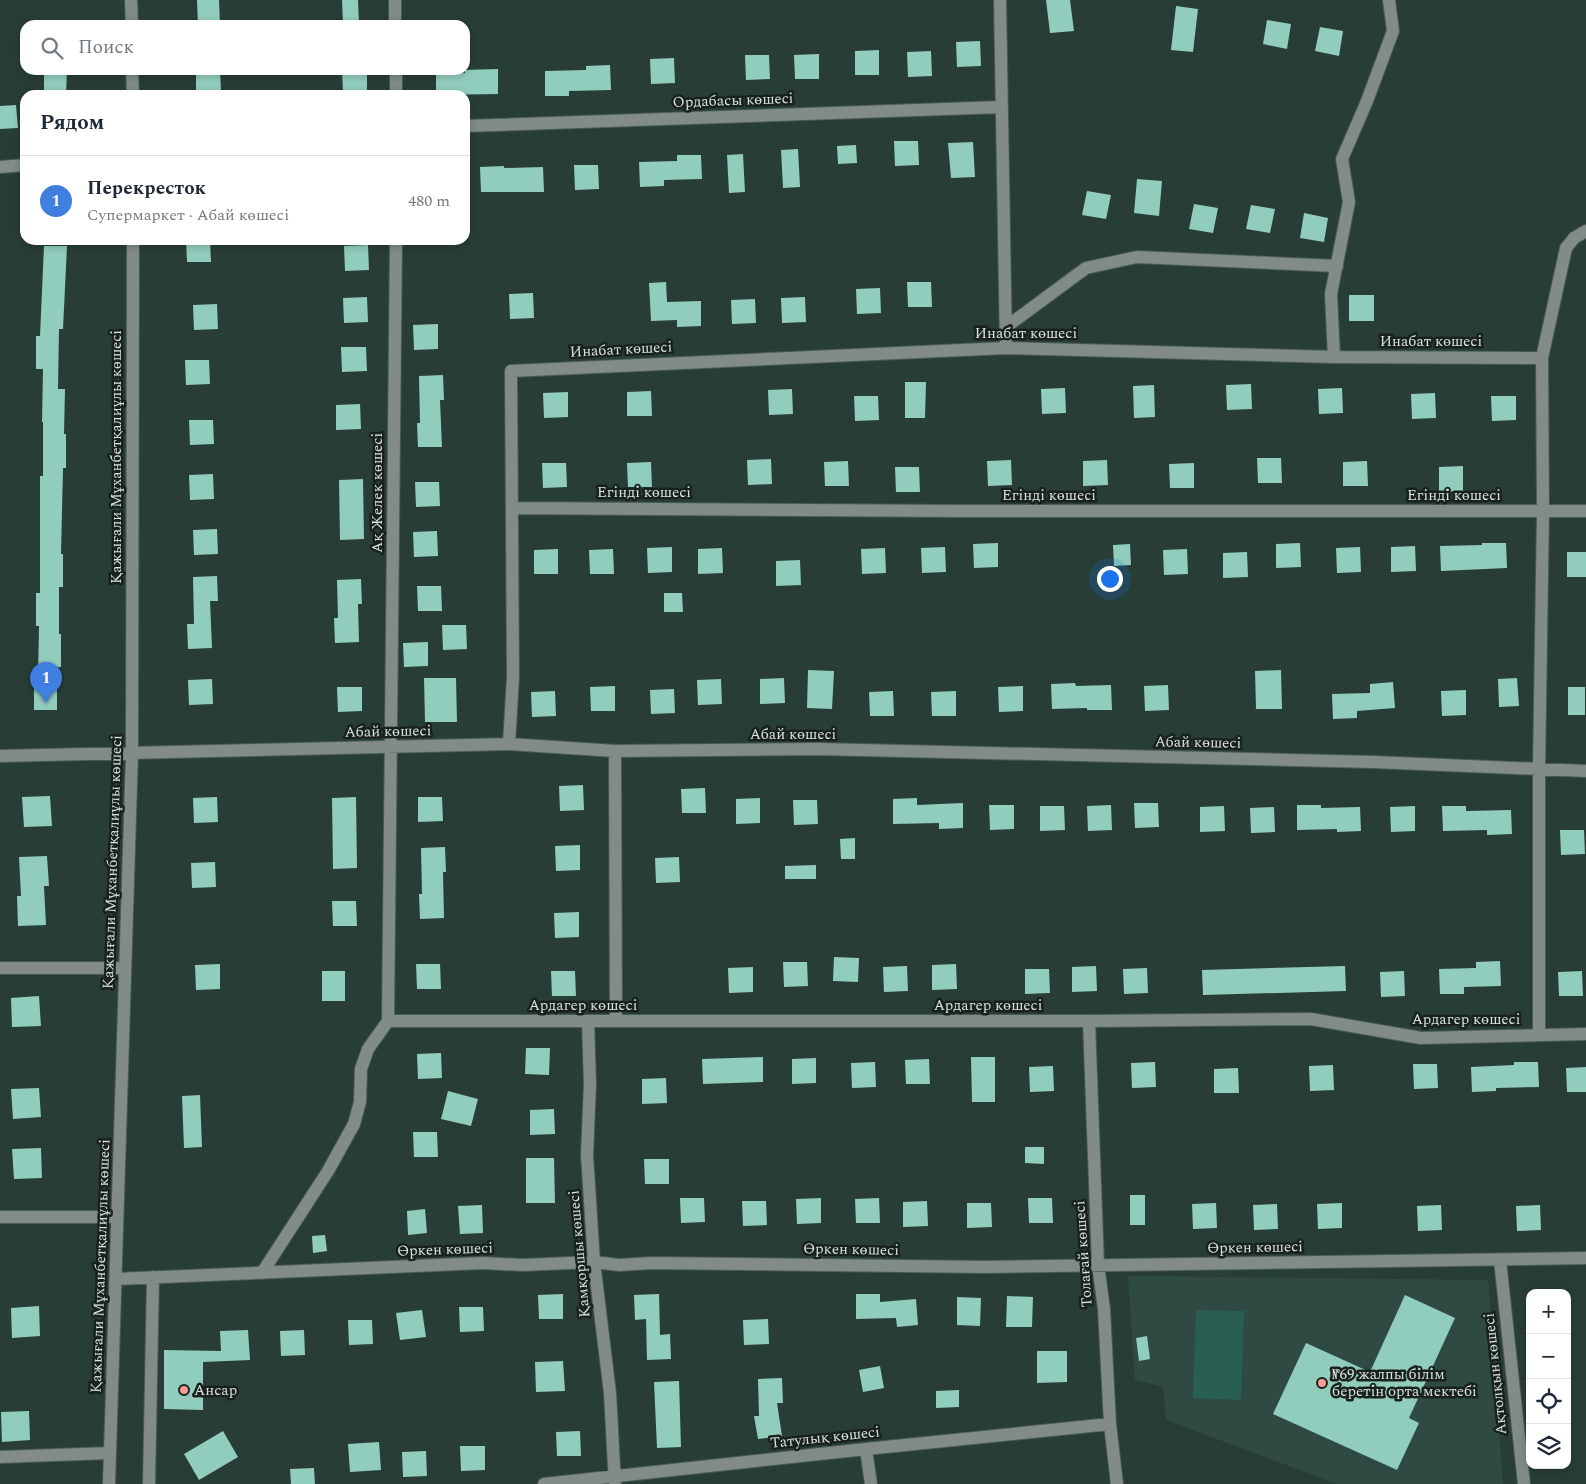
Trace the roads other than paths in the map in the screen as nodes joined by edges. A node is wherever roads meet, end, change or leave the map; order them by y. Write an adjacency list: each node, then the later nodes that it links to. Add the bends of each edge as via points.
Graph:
1 (131, 0): 5 (street)
2 (395, 0): 6 (street)
3 (1000, 0): 11 (street)
4 (1389, 0): 18 (street, via 1393,31 1342,159 1349,202)
5 (132, 20)
6 (395, 20)
7 (132, 75): 9 (street)
8 (396, 75): 10 (street)
9 (133, 90)
10 (396, 90)
11 (1002, 107): 12 (street, Ордабасы көшесі); 19 (street)
12 (470, 126)
13 (20, 165): 14 (street)
14 (0, 167)
15 (1586, 231): 22 (street, via 1566,248)
16 (133, 245): 29 (street, Қажығали Мұханбетқалиұлы көшесі)
17 (396, 245): 27 (street, Ақ Желек көшесі)
18 (1337, 266): 19 (street, via 1137,257 1086,268); 21 (street, via 1332,294)
19 (1006, 327): 20 (street)
20 (1006, 348): 21 (street, Инабат көшесі); 23 (street, Инабат көшесі, via 511,371)
21 (1334, 357): 22 (street, Инабат көшесі)
22 (1542, 358): 24 (street)
23 (512, 508): 24 (street, Егінді көшесі); 26 (street)
24 (1543, 511): 25 (street, Егінді көшесі); 31 (street)
25 (1586, 511)
26 (510, 744): 27 (street, Абай көшесі); 28 (street, Абай көшесі)
27 (392, 747): 29 (street, Абай көшесі); 35 (street, Ақ Желек көшесі)
28 (615, 751): 31 (street, Абай көшесі, via 819,749); 38 (street)
29 (132, 753): 30 (street, Абай көшесі); 34 (street, Қажығали Мұханбетқалиұлы көшесі)
30 (0, 756)
31 (1539, 769): 32 (street, Абай көшесі); 40 (street)
32 (1586, 771)
33 (0, 968): 34 (street)
34 (125, 968): 42 (street, Қажығали Мұханбетқалиұлы көшесі)
35 (388, 1021): 36 (street, Ардагер көшесі); 47 (street, via 368,1048 361,1069 360,1102 354,1124 328,1172)
36 (588, 1021): 38 (street, Ардагер көшесі); 45 (street, Қамқоршы көшесі, via 587,1155)
37 (1089, 1021): 38 (street, Ардагер көшесі); 40 (street, Ардагер көшесі, via 1311,1019 1421,1038); 46 (street, Толағай көшесі)
38 (616, 1022)
39 (1586, 1034): 40 (street, Ардагер көшесі)
40 (1539, 1035)
41 (0, 1217): 42 (street)
42 (118, 1218): 49 (street, Қажығали Мұханбетқалиұлы көшесі)
43 (1586, 1258): 44 (street, Өркен көшесі)
44 (1500, 1260): 46 (street, Өркен көшесі); 60 (street, Ақтолқын көшесі)
45 (594, 1262): 46 (street, Өркен көшесі, via 619,1265); 47 (street, Өркен көшесі); 54 (street, Қамқоршы көшесі, via 610,1393)
46 (1098, 1265): 50 (street, Толағай көшесі, via 1104,1309)
47 (262, 1272): 48 (street, Өркен көшесі)
48 (153, 1277): 49 (street, Өркен көшесі); 56 (street)
49 (116, 1279): 52 (street, Қажығали Мұханбетқалиұлы көшесі)
50 (1110, 1424): 51 (street, Татулық көшесі); 59 (street, Толағай көшесі)
51 (866, 1448): 54 (street, Татулық көшесі); 58 (street)
52 (110, 1453): 53 (street); 55 (street, Қажығали Мұханбетқалиұлы көшесі)
53 (0, 1457)
54 (615, 1480): 57 (street, Татулық көшесі)
55 (109, 1484)
56 (149, 1484)
57 (544, 1484)
58 (871, 1484)
59 (1117, 1484)
60 (1524, 1484)

